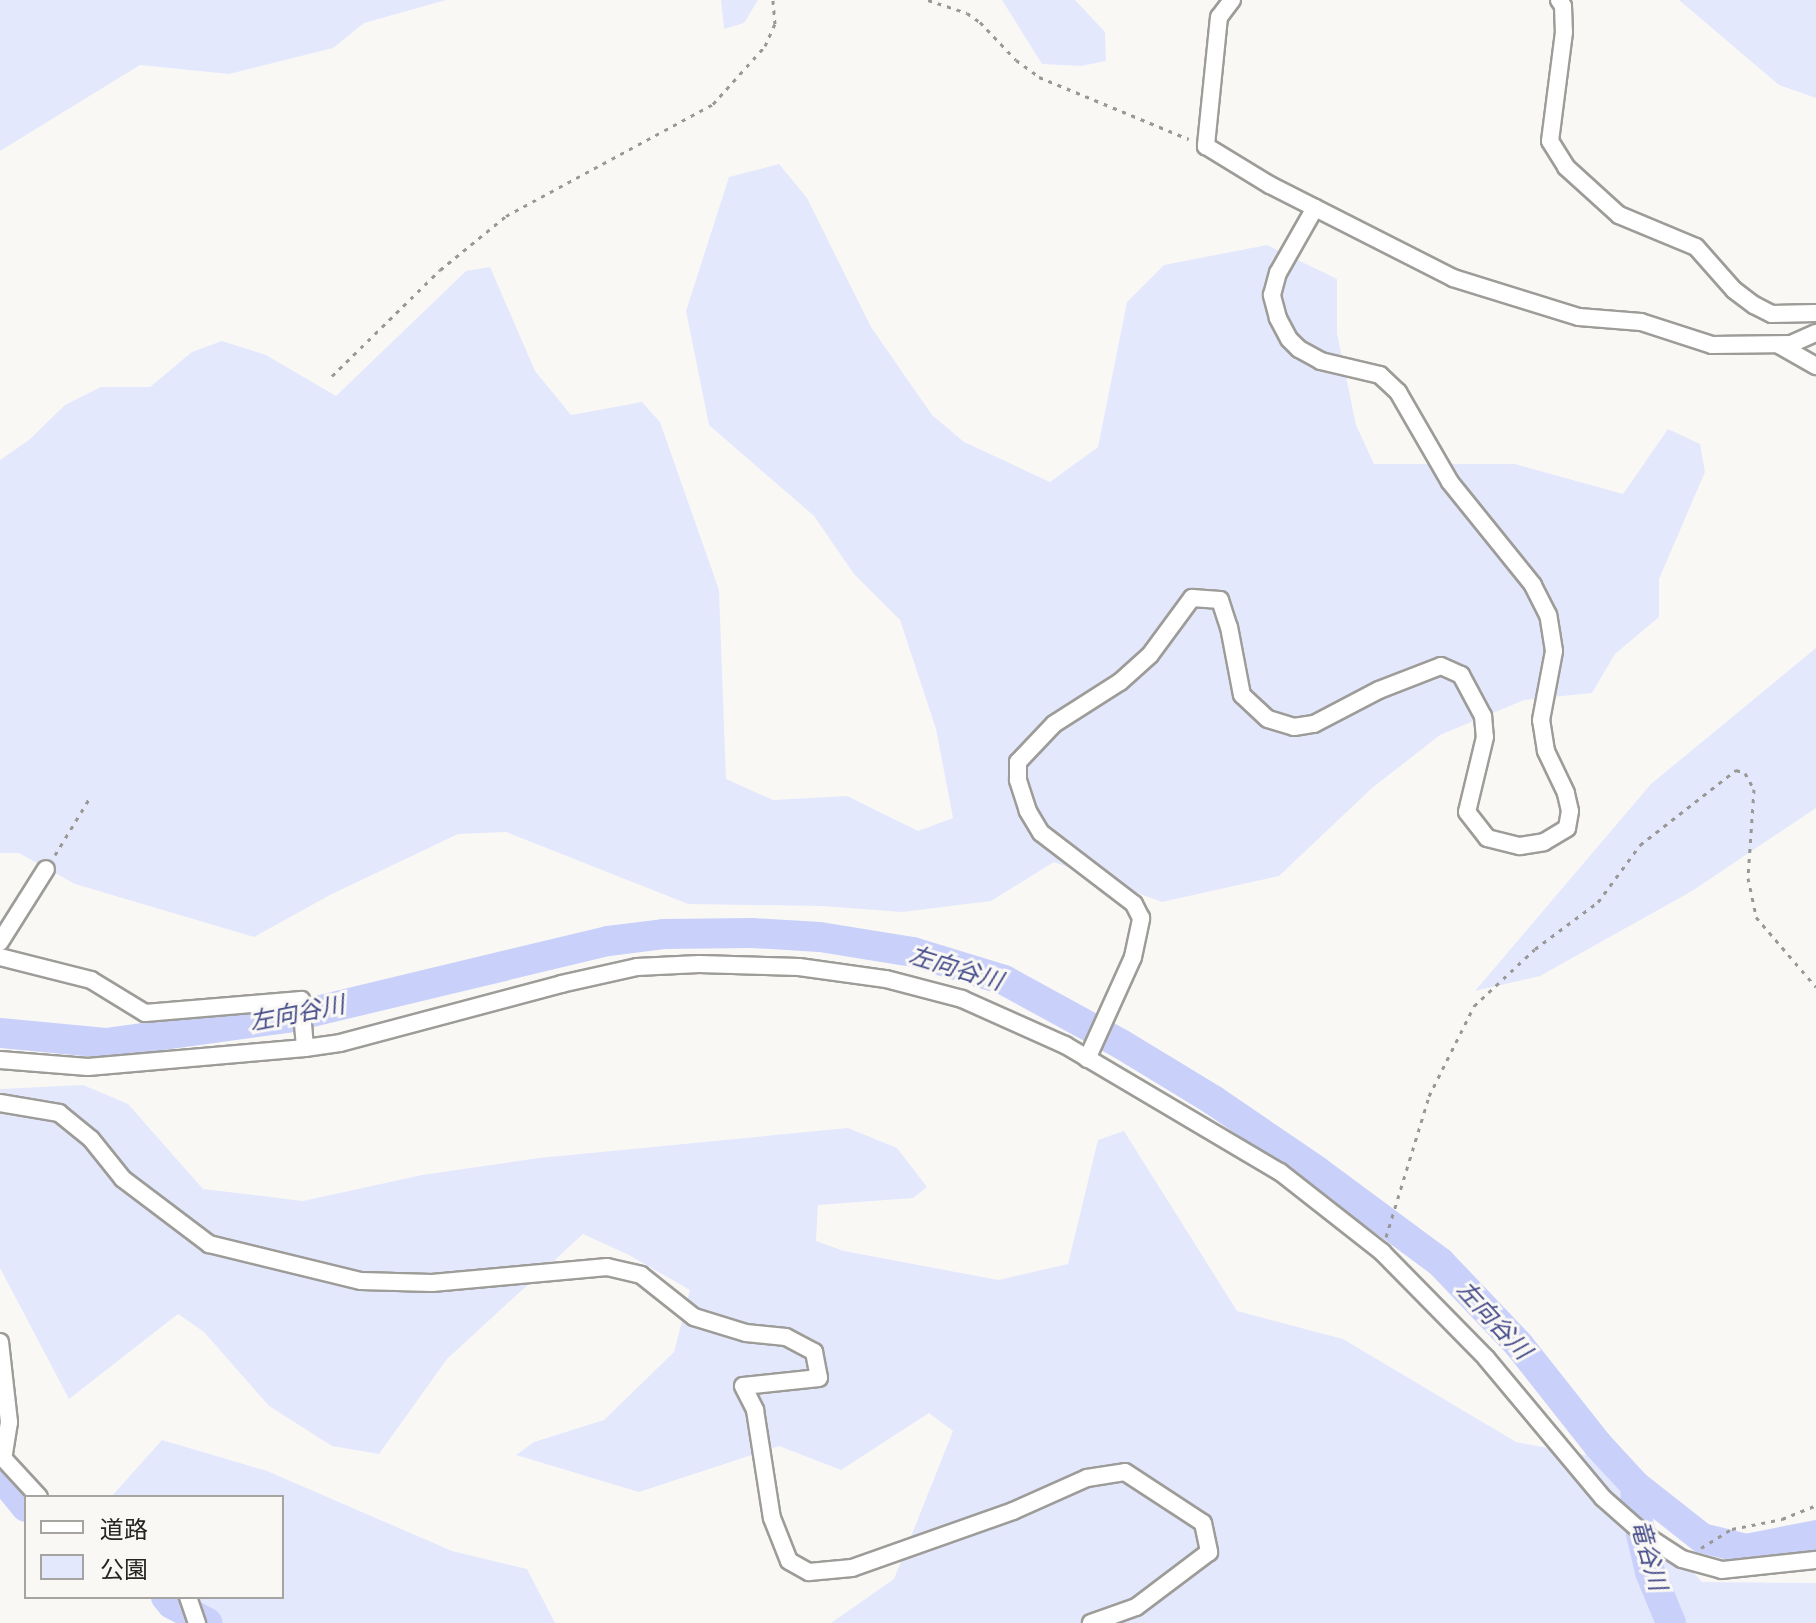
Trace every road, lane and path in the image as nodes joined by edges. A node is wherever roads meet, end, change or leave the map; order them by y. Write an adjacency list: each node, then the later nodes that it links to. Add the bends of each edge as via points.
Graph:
1 (773, 0): 11 (path, via 775,24 765,46 713,104 506,216 440,270)
2 (928, 0): 5 (path, via 980,22 1039,77)
3 (1232, 0): 5 (street, via 1219,17)
4 (1559, 0): 7 (street, via 1564,32 1550,141 1566,167 1619,215 1696,247 1754,305 1772,314)
5 (1206, 146): 6 (street)
6 (1315, 208): 9 (street, via 1453,278 1579,317 1641,322 1712,345); 18 (street, via 1278,273 1272,295 1278,318 1299,349 1321,361 1380,375 1398,392 1450,482 1533,585 1548,615 1554,651 1541,720 1546,751 1566,793 1567,828 1544,842 1520,846 1487,838 1467,812 1485,737 1483,716 1461,675 1441,666 1314,724 1294,727 1268,719 1242,695 1220,600 1192,598 1150,655 1120,682 1054,724 1018,762 1028,811 1041,833 1134,904 1141,918 1133,957)
7 (1816, 313)
8 (1816, 333): 9 (street)
9 (1779, 345): 10 (street)
10 (1816, 366)
11 (332, 376)
12 (89, 799): 13 (path)
13 (46, 869): 14 (street)
14 (0, 942)
15 (0, 957): 17 (street, via 91,980 145,1013 301,1000)
16 (1816, 987): 21 (path, via 1756,917 1748,878 1754,789 1745,773 1736,770 1640,845 1598,902 1535,949 1474,1006 1429,1096)
17 (305, 1048): 18 (street, via 637,967 699,964 799,967 886,979 962,999); 19 (street, via 88,1067)
18 (1087, 1059): 21 (street, via 1280,1172)
19 (0, 1060)
20 (0, 1103): 29 (street, via 59,1113 91,1139 123,1179 209,1244 361,1281 432,1283 607,1267 641,1275 694,1317 746,1333 786,1337 814,1352 819,1378 743,1386 755,1410 772,1518 789,1561 809,1572 852,1568 1013,1511 1087,1478 1125,1472 1203,1523 1209,1552 1136,1607)
21 (1382, 1252): 25 (street, via 1486,1358 1603,1498)
22 (0, 1342): 23 (street, via 9,1422 3,1458)
23 (37, 1495)
24 (1816, 1505): 25 (path, via 1782,1519 1732,1529)
25 (1682, 1559): 26 (street, via 1722,1570)
26 (1816, 1560)
27 (189, 1599): 28 (street)
28 (197, 1623)
29 (1091, 1623)

